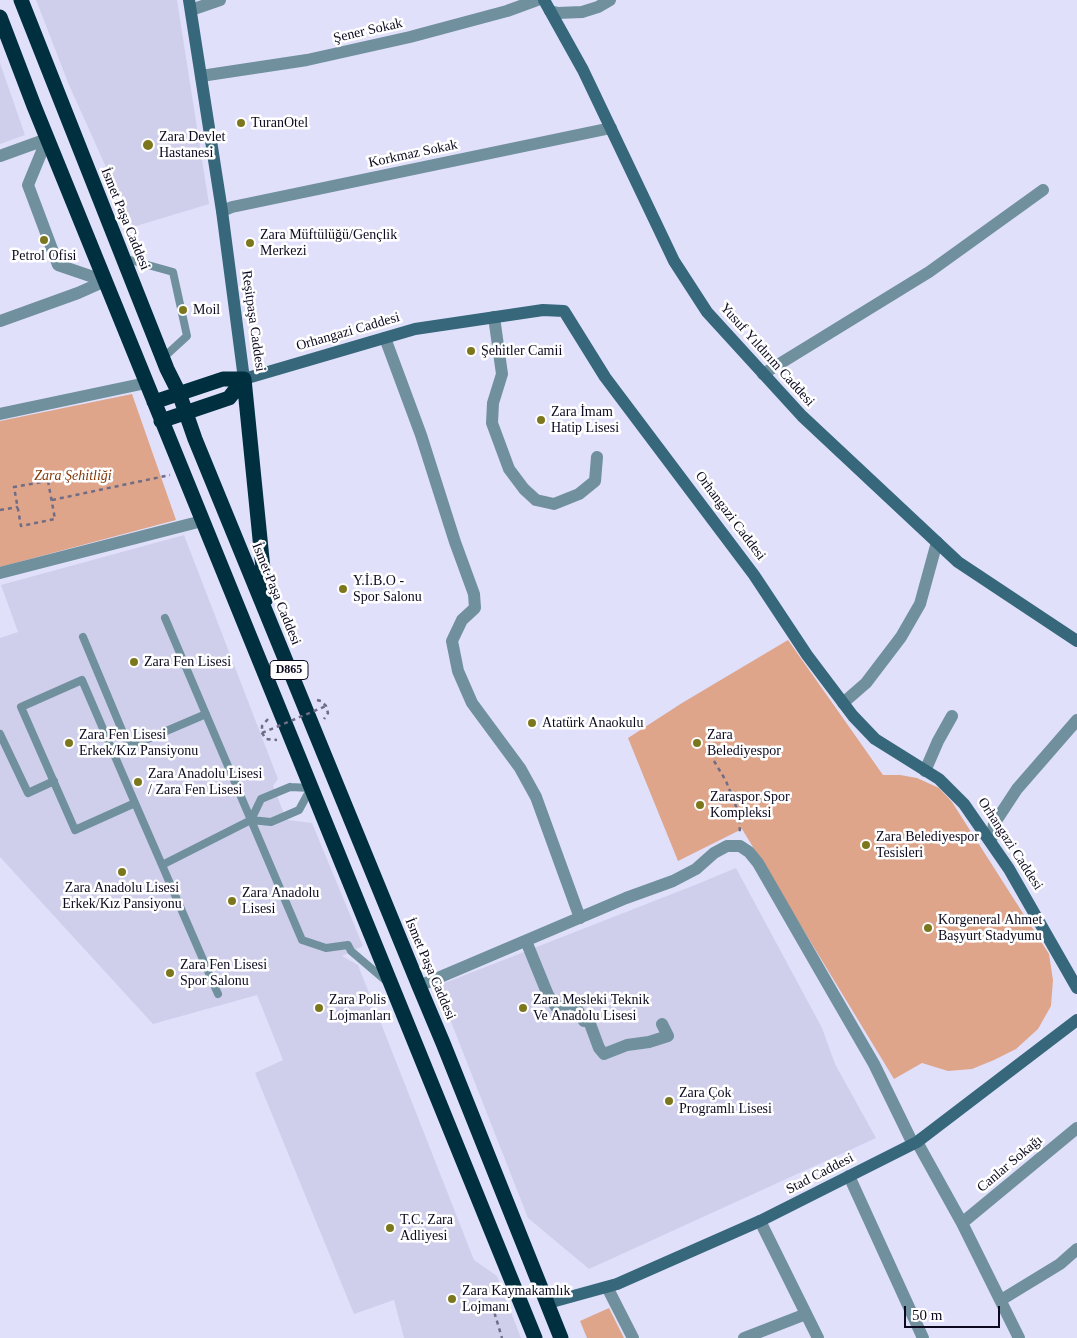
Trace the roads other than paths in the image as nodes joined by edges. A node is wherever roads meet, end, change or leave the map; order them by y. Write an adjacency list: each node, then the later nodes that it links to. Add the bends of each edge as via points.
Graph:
1 (21, 0): 14 (highway, İsmet Paşa Caddesi / D865)
2 (220, 0): 5 (street)
3 (537, 0): 8 (street, Şener Sokak, via 410,37 307,60)
4 (610, 0): 6 (street, via 582,12 558,13)
5 (190, 5): 8 (street, Reşitpaşa Caddesi)
6 (547, 6): 9 (street, Yusuf Yıldırım Caddesi)
7 (0, 17): 10 (highway, D865)
8 (201, 76): 13 (street, Reşitpaşa Caddesi)
9 (611, 128): 13 (street, Korkmaz Sokak); 20 (street, Yusuf Yıldırım Caddesi, via 674,261 707,312)
10 (47, 139): 11 (street); 15 (highway, D865); 15 (street, via 28,185 58,265)
11 (0, 156)
12 (1043, 190): 20 (street, via 928,272)
13 (222, 211): 21 (street, Reşitpaşa Caddesi)
14 (123, 258): 19 (highway, İsmet Paşa Caddesi / D865); 19 (lane, via 173,272 187,336)
15 (105, 281): 17 (street); 22 (highway, D865)
16 (494, 317): 18 (street, Orhangazi Caddesi, via 415,329); 28 (street, via 502,374 493,403 492,423 514,476 536,500 554,504 579,494 594,481); 36 (street, Orhangazi Caddesi, via 543,310 564,311 605,377 754,575 806,655)
17 (0, 321)
18 (385, 338): 21 (street, Orhangazi Caddesi); 48 (street, via 474,594 475,608 462,620 452,642 458,671 472,703 520,768 536,797)
19 (163, 358): 23 (highway, İsmet Paşa Caddesi / D865)
20 (763, 374): 30 (street, Yusuf Yıldırım Caddesi, via 802,416)
21 (244, 379): 23 (highway, Orhangazi Caddesi, via 223,379); 25 (highway, via 229,398); 33 (highway, Reşitpaşa Caddesi)
22 (146, 383): 24 (highway, D865); 26 (street)
23 (179, 393): 24 (highway, Orhangazi Caddesi); 25 (highway, İsmet Paşa Caddesi / D865)
24 (154, 402): 27 (highway, D865)
25 (185, 412): 27 (highway); 33 (highway, İsmet Paşa Caddesi / D865)
26 (0, 414)
27 (161, 421): 29 (highway, D865)
28 (596, 457)
29 (202, 521): 31 (street); 43 (highway, D865)
30 (937, 542): 35 (street, Yusuf Yıldırım Caddesi, via 958,562); 36 (street, via 920,604 902,637 866,683)
31 (0, 573)
32 (165, 618): 37 (lane)
33 (268, 618): 51 (highway, İsmet Paşa Caddesi / D865)
34 (83, 637): 37 (lane, via 129,747)
35 (1077, 641)
36 (844, 703): 41 (street, Orhangazi Caddesi, via 875,738)
37 (206, 714): 45 (lane)
38 (952, 716): 41 (street)
39 (1077, 720): 46 (street, via 1017,789 994,824)
40 (0, 734): 42 (lane, via 28,793)
41 (925, 771): 46 (street, Orhangazi Caddesi, via 939,779 964,804)
42 (54, 781): 44 (lane, via 75,830); 44 (lane, via 21,707 82,680)
43 (311, 788): 45 (lane, via 299,810 271,822); 45 (lane, via 290,787 261,799); 50 (highway, D865)
44 (136, 803): 47 (lane)
45 (251, 820): 47 (lane); 50 (lane, via 302,940 326,948 348,945)
46 (991, 841): 52 (street, Orhangazi Caddesi)
47 (162, 866): 53 (lane)
48 (580, 918): 49 (street); 57 (street, via 673,881 727,846 740,846 750,852 874,1064)
49 (526, 941): 51 (street); 55 (street, via 548,995 558,1008 573,1002 584,1021 589,1021 604,1054 668,1036)
50 (391, 984): 66 (highway, D865)
51 (418, 986): 64 (highway, İsmet Paşa Caddesi / D865)
52 (1077, 988)
53 (218, 994)
54 (1077, 1020): 57 (street, Stad Caddesi)
55 (662, 1024)
56 (1077, 1128): 60 (street, Canlar Sokağı)
57 (915, 1143): 58 (street, Stad Caddesi); 60 (street)
58 (849, 1176): 59 (street, Stad Caddesi); 71 (street)
59 (760, 1220): 62 (street, Stad Caddesi); 65 (street)
60 (962, 1223): 63 (street)
61 (1077, 1249): 63 (street, via 1060,1264)
62 (607, 1286): 64 (street, Stad Caddesi); 68 (street)
63 (1001, 1300): 72 (street)
64 (548, 1303): 67 (highway, İsmet Paşa Caddesi / D865)
65 (806, 1314): 69 (street); 70 (street)
66 (535, 1338)
67 (562, 1338)
68 (633, 1338)
69 (744, 1338)
70 (818, 1338)
71 (923, 1338)
72 (1019, 1338)

